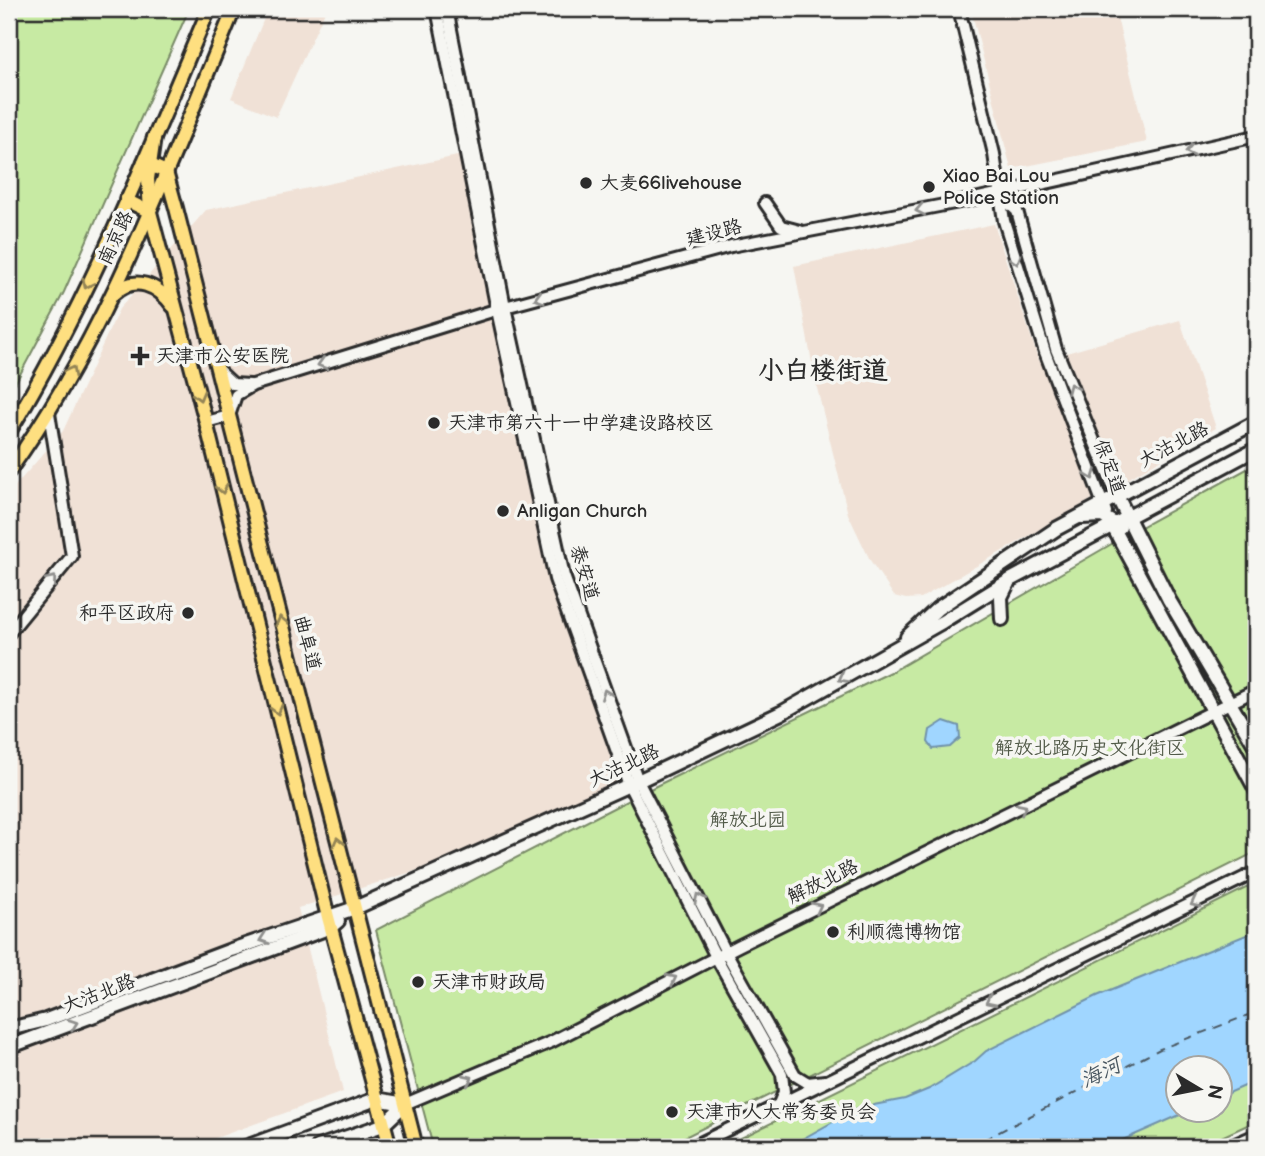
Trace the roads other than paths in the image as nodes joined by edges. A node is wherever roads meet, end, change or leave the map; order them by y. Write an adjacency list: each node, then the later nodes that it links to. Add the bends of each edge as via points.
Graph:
1 (209, 9): 8 (main road)
2 (234, 9): 7 (main road, 南京路)
3 (437, 9): 17 (street, 泰安道)
4 (447, 9): 17 (street, 泰安道)
5 (959, 9): 10 (street, 保定道, via 994,154)
6 (1256, 136): 10 (street, 建设路, one-way to 10)
7 (178, 141): 9 (main road, 南京路); 13 (main road)
8 (146, 163): 9 (main road); 11 (main road, 南京路); 14 (main road)
9 (166, 172): 13 (main road, 曲阜道); 14 (main road, 南京路)
10 (999, 194): 15 (street, 建设路, one-way to 15); 29 (street, 保定道, one-way to 10, via 1056,349 1017,211); 31 (street, 保定道, one-way to 31, via 1045,352)
11 (126, 200): 14 (main road); 25 (main road, 南京路, one-way to 25, via 54,353)
12 (765, 203): 15 (street, via 781,226)
13 (176, 208): 19 (main road, 曲阜道)
14 (150, 212): 16 (main road, 南京路); 18 (main road)
15 (810, 232): 17 (street, 建设路, one-way to 17, via 732,246)
16 (107, 300): 18 (main road, via 128,285 146,284 163,294); 21 (main road, 南京路, one-way to 16)
17 (501, 308): 20 (street, 建设路, one-way to 20); 45 (street, 泰安道, via 564,576)
18 (177, 313): 23 (main road, one-way to 23)
19 (217, 369): 20 (street, via 233,384); 22 (main road, 曲阜道)
20 (253, 385): 22 (street, via 236,395)
21 (49, 413): 27 (main road, 南京路); 37 (street, one-way to 21, via 72,556)
22 (229, 416): 23 (street); 48 (main road, 曲阜道, one-way to 22)
23 (206, 422): 49 (main road, one-way to 49)
24 (1256, 422): 28 (main road, 大沽北路)
25 (9, 432)
26 (1256, 449): 30 (main road, 大沽北路)
27 (9, 471)
28 (1148, 480): 29 (main road, 大沽北路); 32 (main road)
29 (1116, 496): 31 (main road, 大沽北路); 32 (main road, 保定道)
30 (1152, 503): 32 (main road, 大沽北路); 34 (main road, via 1139,523)
31 (1102, 504): 32 (street, 保定道); 33 (main road, 大沽北路)
32 (1118, 520): 33 (main road, via 1089,515); 34 (main road, 保定道); 35 (main road, 大沽北路); 41 (main road, via 1128,556)
33 (1070, 521): 38 (main road, 大沽北路, via 937,609)
34 (1141, 550): 40 (main road, 保定道)
35 (1010, 580): 36 (main road, via 1001,597); 38 (main road, 大沽北路)
36 (1002, 619)
37 (9, 633)
38 (902, 643): 45 (main road, 大沽北路, one-way to 45, via 781,713)
39 (1256, 690): 40 (street, 解放北路)
40 (1230, 703): 41 (street, 解放北路); 44 (main road, 保定道)
41 (1212, 712): 42 (street, 解放北路); 43 (main road)
42 (1188, 724): 43 (street, via 1207,723); 50 (street, 解放北路, one-way to 42)
43 (1227, 736): 46 (main road)
44 (1256, 747)
45 (634, 783): 48 (main road, 大沽北路); 51 (street, 泰安道)
46 (1256, 790)
47 (1256, 873): 55 (street, one-way to 55)
48 (355, 908): 49 (main road, 大沽北路); 57 (main road, 曲阜道)
49 (330, 922): 53 (main road, 大沽北路, one-way to 53, via 231,950 46,1020); 54 (main road, 大沽北路, one-way to 49); 56 (main road)
50 (756, 937): 51 (street, 解放北路); 52 (street, via 739,957)
51 (721, 954): 52 (street, 泰安道); 57 (street, 解放北路, one-way to 51, via 551,1042); 58 (street, 泰安道, via 782,1074)
52 (742, 980): 55 (street, 泰安道, via 795,1075 808,1083)
53 (9, 1029)
54 (9, 1047)
55 (825, 1081): 58 (street)
56 (376, 1100): 57 (main road); 59 (main road); 61 (main road)
57 (405, 1104): 59 (main road, 解放北路); 64 (main road, 曲阜道)
58 (779, 1104): 65 (street)
59 (383, 1125): 62 (main road, 解放北路); 63 (main road)
60 (1256, 1136): 66 (main road)
61 (246, 1147)
62 (318, 1147)
63 (390, 1147)
64 (416, 1147)
65 (692, 1147)
66 (1231, 1147)

